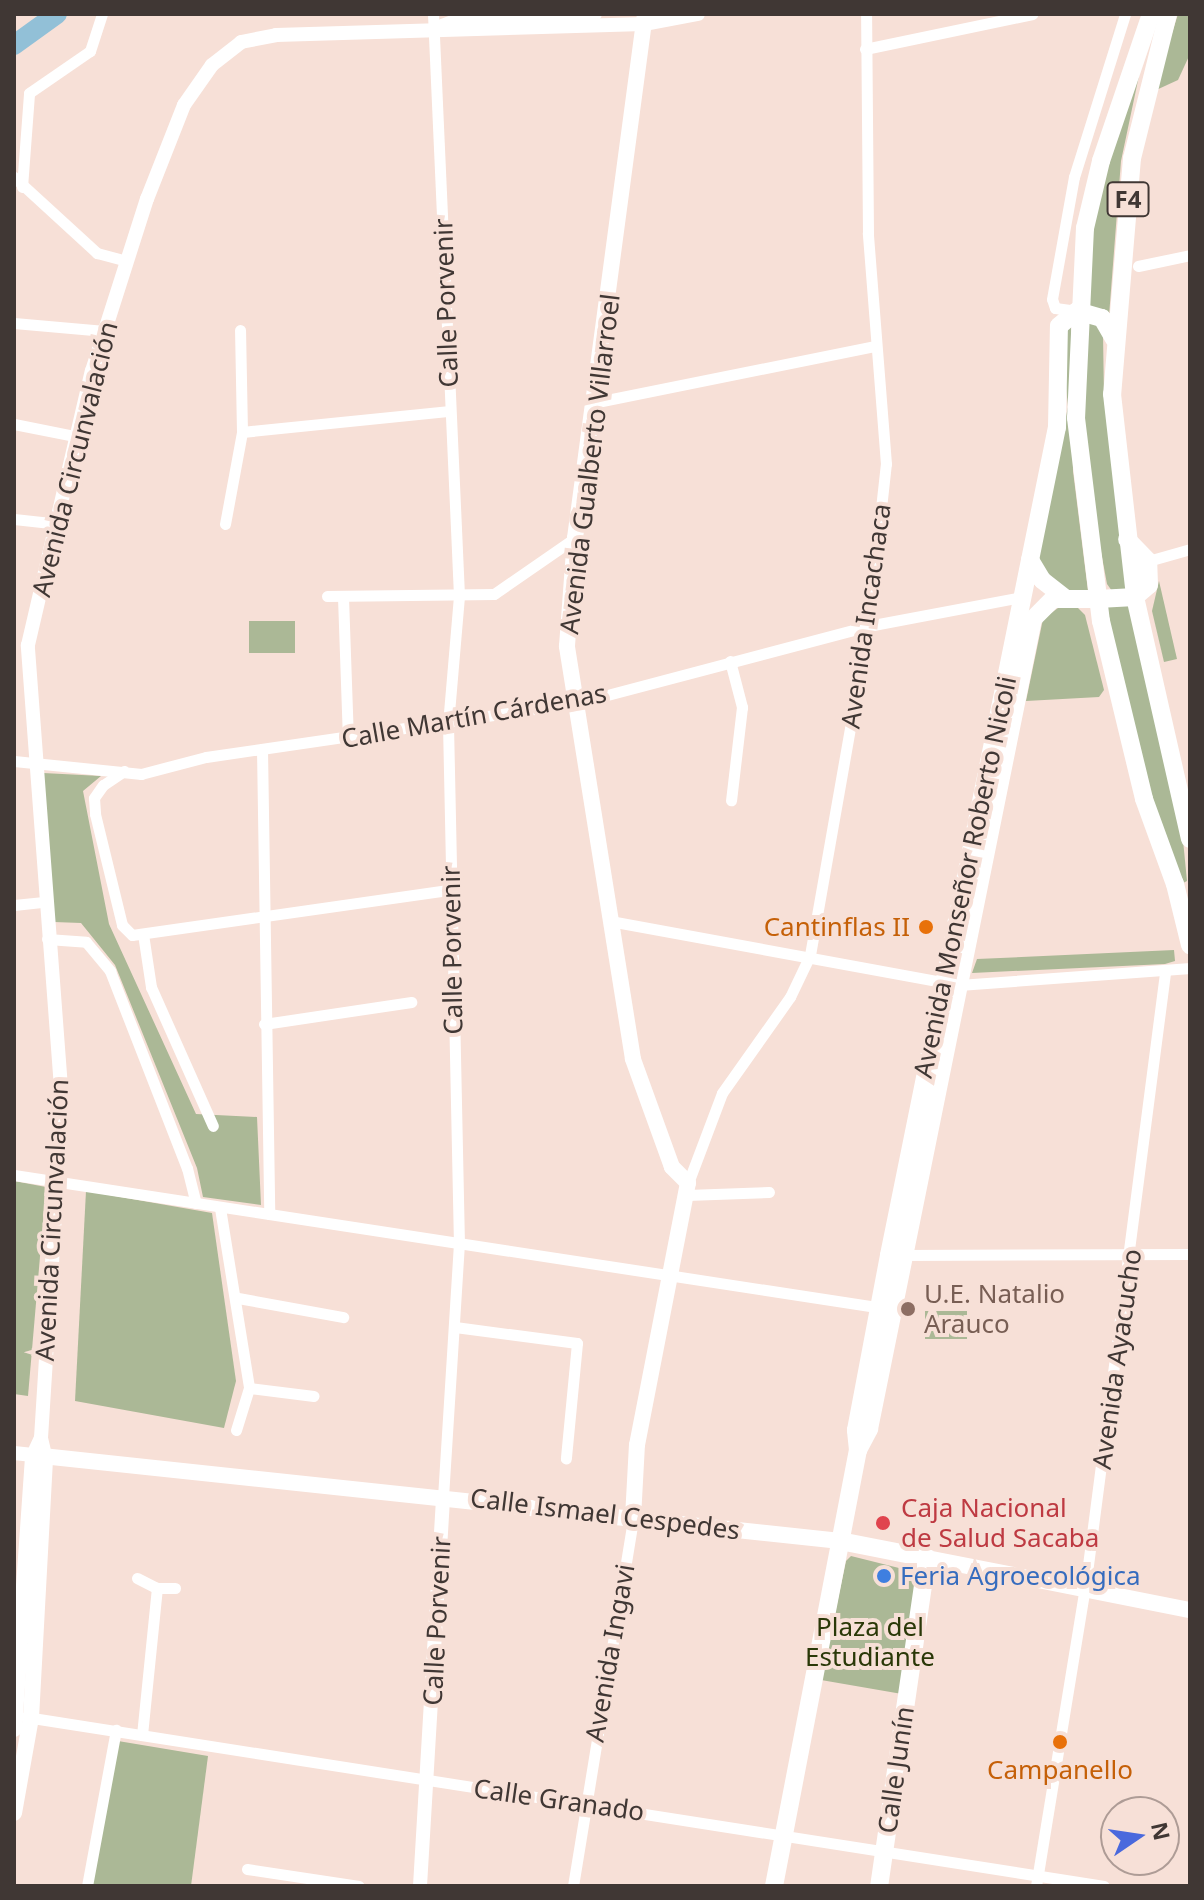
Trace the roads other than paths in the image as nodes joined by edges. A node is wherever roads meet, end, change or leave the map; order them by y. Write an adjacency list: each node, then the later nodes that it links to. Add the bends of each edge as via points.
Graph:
1 (102, 14): 12 (street, via 90,51 29,93)
2 (595, 14): 10 (street, Avenida Circunvalación)
3 (698, 14): 9 (street, Avenida Circunvalación)
4 (866, 14): 11 (street, Avenida Incachaca)
5 (1032, 14): 11 (street)
6 (1125, 14): 16 (street, via 1074,177 1052,299 1055,308)
7 (1151, 14): 16 (main road, F4, via 1091,197)
8 (1168, 14): 20 (main road, F4, via 1132,158)
9 (645, 19): 10 (street, Avenida Circunvalación, via 459,34); 22 (main road, Avenida Gualberto Villarroel)
10 (434, 22): 14 (street, Avenida Circunvalación, via 241,42 212,65 184,105); 23 (street, Calle Porvenir)
11 (865, 49): 21 (street, Avenida Incachaca)
12 (18, 182): 14 (street, via 97,253)
13 (1190, 255): 15 (street)
14 (126, 261): 19 (street, Avenida Circunvalación)
15 (1138, 266)
16 (1077, 311): 20 (main road, via 1102,318); 33 (main road, Avenida Monseñor Roberto Nicoli, via 1059,326 1057,427); 41 (main road, F4, via 1076,418)
17 (14, 323): 19 (street)
18 (240, 330): 25 (street)
19 (105, 331): 26 (street, Avenida Circunvalación)
20 (1114, 339): 31 (main road, F4, via 1112,394)
21 (875, 346): 22 (street); 42 (street, Avenida Incachaca, via 886,464)
22 (597, 402): 30 (main road, Avenida Gualberto Villarroel)
23 (450, 411): 25 (street); 36 (street, Calle Porvenir)
24 (14, 424): 26 (street)
25 (242, 432): 29 (street)
26 (79, 437): 28 (street, Avenida Circunvalación)
27 (14, 519): 28 (street)
28 (60, 524): 49 (street, Avenida Circunvalación, via 28,645)
29 (225, 524)
30 (575, 538): 36 (street, via 494,594); 44 (main road, Avenida Gualberto Villarroel, via 567,646)
31 (1127, 539): 34 (main road); 40 (main road, F4)
32 (1190, 549): 34 (street)
33 (1030, 560): 38 (main road, Avenida Monseñor Roberto Nicoli); 39 (main road, via 1042,580)
34 (1148, 561): 40 (main road, via 1149,585)
35 (327, 596): 37 (street)
36 (459, 596): 37 (street); 45 (street, Calle Porvenir)
37 (343, 597): 46 (street)
38 (1022, 597): 42 (street, Calle Martín Cárdenas); 65 (main road, Avenida Monseñor Roberto Nicoli)
39 (1064, 597): 41 (main road); 65 (main road, Avenida Monseñor Roberto Nicoli, via 1045,603 1033,619)
40 (1135, 597): 41 (main road); 52 (main road, F4)
41 (1098, 599): 61 (main road, F4, via 1144,799 1175,884)
42 (868, 626): 43 (street, Calle Martín Cárdenas); 62 (street, Avenida Incachaca)
43 (730, 661): 44 (street, Calle Martín Cárdenas); 51 (street, via 742,707)
44 (577, 703): 45 (street, Calle Martín Cárdenas); 58 (main road, Avenida Gualberto Villarroel)
45 (448, 724): 46 (street, Calle Martín Cárdenas); 54 (street, Calle Porvenir)
46 (348, 739): 47 (street, Calle Martín Cárdenas)
47 (262, 749): 50 (street, Calle Martín Cárdenas, via 141,774); 57 (street)
48 (14, 761): 49 (street, Calle Martín Cárdenas)
49 (36, 763): 50 (street, Calle Martín Cárdenas); 55 (street, Avenida Circunvalación)
50 (124, 771): 59 (street, via 94,798 95,814 122,925 132,935)
51 (731, 800)
52 (1190, 831): 53 (main road, F4)
53 (1190, 839)
54 (450, 890): 57 (street); 76 (street, Calle Porvenir)
55 (44, 902): 56 (street); 60 (street, Avenida Circunvalación)
56 (14, 905)
57 (261, 916): 59 (street); 67 (street)
58 (610, 921): 62 (street); 71 (main road, Avenida Gualberto Villarroel, via 633,1059 672,1167)
59 (143, 934): 68 (street, via 151,987)
60 (47, 939): 70 (street, Avenida Circunvalación, via 62,1101); 73 (street, via 86,942 110,971)
61 (1190, 945)
62 (810, 955): 65 (street); 71 (street, Avenida Incachaca, via 790,997 722,1093)
63 (1190, 968): 64 (street)
64 (1165, 973): 65 (street); 77 (street, Avenida Ayacucho)
65 (951, 984): 79 (main road, Avenida Monseñor Roberto Nicoli)
66 (411, 1002): 67 (street)
67 (264, 1024): 75 (street)
68 (213, 1126)
69 (14, 1175): 70 (street)
70 (56, 1183): 73 (street); 89 (street, Avenida Circunvalación)
71 (688, 1189): 72 (street); 80 (main road, Avenida Ingavi)
72 (769, 1192)
73 (196, 1203): 74 (street)
74 (220, 1208): 75 (street); 81 (street)
75 (269, 1214): 76 (street)
76 (459, 1243): 80 (street); 84 (street, Calle Porvenir)
77 (1132, 1253): 78 (street); 79 (street); 98 (street, Avenida Ayacucho)
78 (1190, 1254)
79 (897, 1255): 82 (main road, Avenida Monseñor Roberto Nicoli)
80 (674, 1275): 82 (street); 92 (main road, Avenida Ingavi, via 640,1430)
81 (238, 1298): 83 (street); 85 (street)
82 (886, 1309): 93 (main road, Avenida Monseñor Roberto Nicoli, via 856,1430 858,1450)
83 (343, 1317)
84 (455, 1327): 90 (street, via 577,1343); 91 (street, Calle Porvenir)
85 (249, 1388): 86 (street); 87 (street)
86 (314, 1396)
87 (236, 1430)
88 (14, 1453): 89 (street, Calle Ismael Cespedes)
89 (39, 1455): 91 (main road, Calle Ismael Cespedes); 100 (main road, Avenida Circunvalación)
90 (566, 1458)
91 (443, 1496): 92 (main road, Calle Ismael Cespedes); 103 (street, Calle Porvenir)
92 (633, 1518): 93 (main road, Calle Ismael Cespedes); 104 (street, Avenida Ingavi)
93 (840, 1541): 94 (main road, Calle Ismael Cespedes); 106 (main road, Avenida Monseñor Roberto Nicoli)
94 (927, 1558): 98 (main road, Calle Ismael Cespedes); 107 (main road, Calle Junín)
95 (137, 1578): 96 (street)
96 (157, 1588): 97 (street); 102 (street)
97 (175, 1588)
98 (1085, 1588): 99 (main road, Calle Ismael Cespedes); 109 (street, Avenida Ayacucho)
99 (1190, 1610)
100 (19, 1720): 101 (street, Calle Granado); 105 (main road, Avenida Circunvalación)
101 (116, 1730): 102 (street, Calle Granado); 110 (street)
102 (142, 1735): 103 (street, Calle Granado)
103 (427, 1781): 104 (street, Calle Granado); 112 (street, Calle Porvenir)
104 (584, 1802): 106 (street, Calle Granado); 113 (street, Avenida Ingavi)
105 (14, 1813)
106 (784, 1834): 107 (street, Calle Granado); 114 (main road, Avenida Monseñor Roberto Nicoli)
107 (885, 1850): 109 (street, Calle Granado); 115 (main road, Calle Junín)
108 (247, 1869): 111 (street)
109 (1037, 1881): 116 (street, Calle Granado)
110 (87, 1886)
111 (359, 1886)
112 (420, 1886)
113 (573, 1886)
114 (774, 1886)
115 (879, 1886)
116 (1104, 1886)

